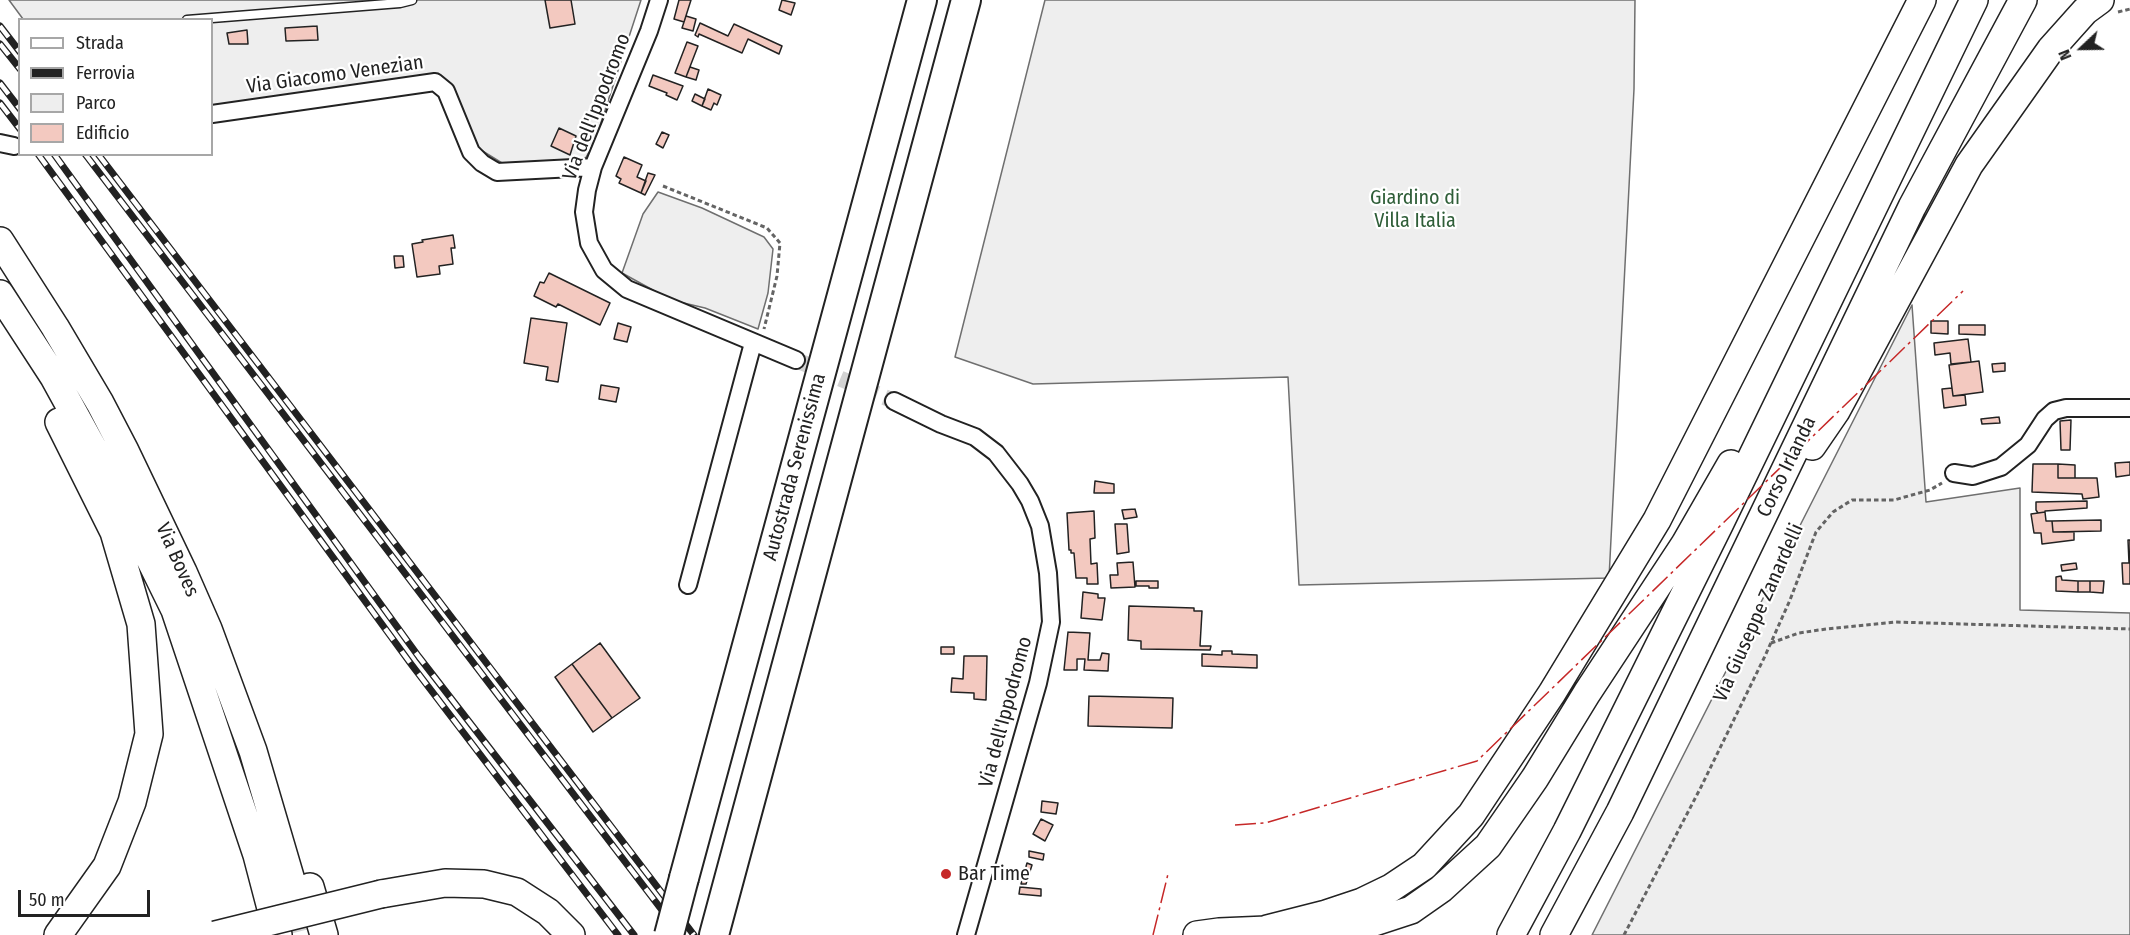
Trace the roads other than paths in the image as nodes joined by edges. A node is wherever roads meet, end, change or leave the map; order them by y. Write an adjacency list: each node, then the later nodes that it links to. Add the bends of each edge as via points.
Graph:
1 (412, 0): 9 (lane)
2 (659, 0): 11 (street, Via dell'Ippodromo)
3 (922, 0): 35 (highway, Autostrada Serenissima, bridge)
4 (966, 0): 36 (highway)
5 (1922, 0): 27 (highway, via 1657,520 1478,806 1424,866 1391,888 1326,914)
6 (2023, 0): 21 (highway, Corso Irlanda, via 1912,207)
7 (2100, 0): 21 (highway, via 2051,49 1969,165 1836,411)
8 (1970, 7): 17 (highway, Corso Irlanda)
9 (212, 18)
10 (213, 114): 11 (street, Via Giacomo Venezian, via 435,82 446,91 471,152 497,172)
11 (593, 167): 15 (street, Via dell'Ippodromo, via 584,212 589,243 604,270 627,289)
12 (0, 241): 23 (highway, Via Boves, via 55,327 125,451 183,572)
13 (0, 294): 31 (highway, Via Boves, via 54,377 111,480 175,610 258,855)
14 (0, 303): 28 (highway, via 114,532 141,624 149,734 132,802 107,866)
15 (756, 344): 16 (street, Via dell'Ippodromo); 22 (street)
16 (796, 360)
17 (1796, 366): 27 (highway, via 1761,411 1685,544 1488,846 1441,889 1411,910 1368,924); 39 (highway, Corso Irlanda, via 1567,831)
18 (894, 401): 37 (street, Via dell'Ippodromo, via 941,423 953,435 1007,467 1030,501 1040,526 1048,573 1051,622 1038,683)
19 (2130, 408): 20 (street, via 2054,411 2028,446 2001,467 1973,477)
20 (1954, 473)
21 (1760, 524): 24 (highway, Corso Irlanda)
22 (688, 585)
23 (233, 696): 26 (highway, Via Boves, via 269,801); 32 (highway, via 275,768)
24 (1620, 812): 40 (highway, Corso Irlanda); 41 (highway)
25 (382, 902): 29 (highway, bridge); 30 (highway); 33 (highway, via 481,898 512,910); 34 (highway, via 445,883 484,884 517,892 548,912)
26 (298, 904)
27 (1267, 929): 38 (highway)
28 (58, 935)
29 (215, 935)
30 (272, 935)
31 (278, 935)
32 (324, 935)
33 (545, 935)
34 (571, 935)
35 (669, 935)
36 (714, 935)
37 (966, 935)
38 (1197, 935)
39 (1511, 935)
40 (1554, 935)
41 (1575, 935)

